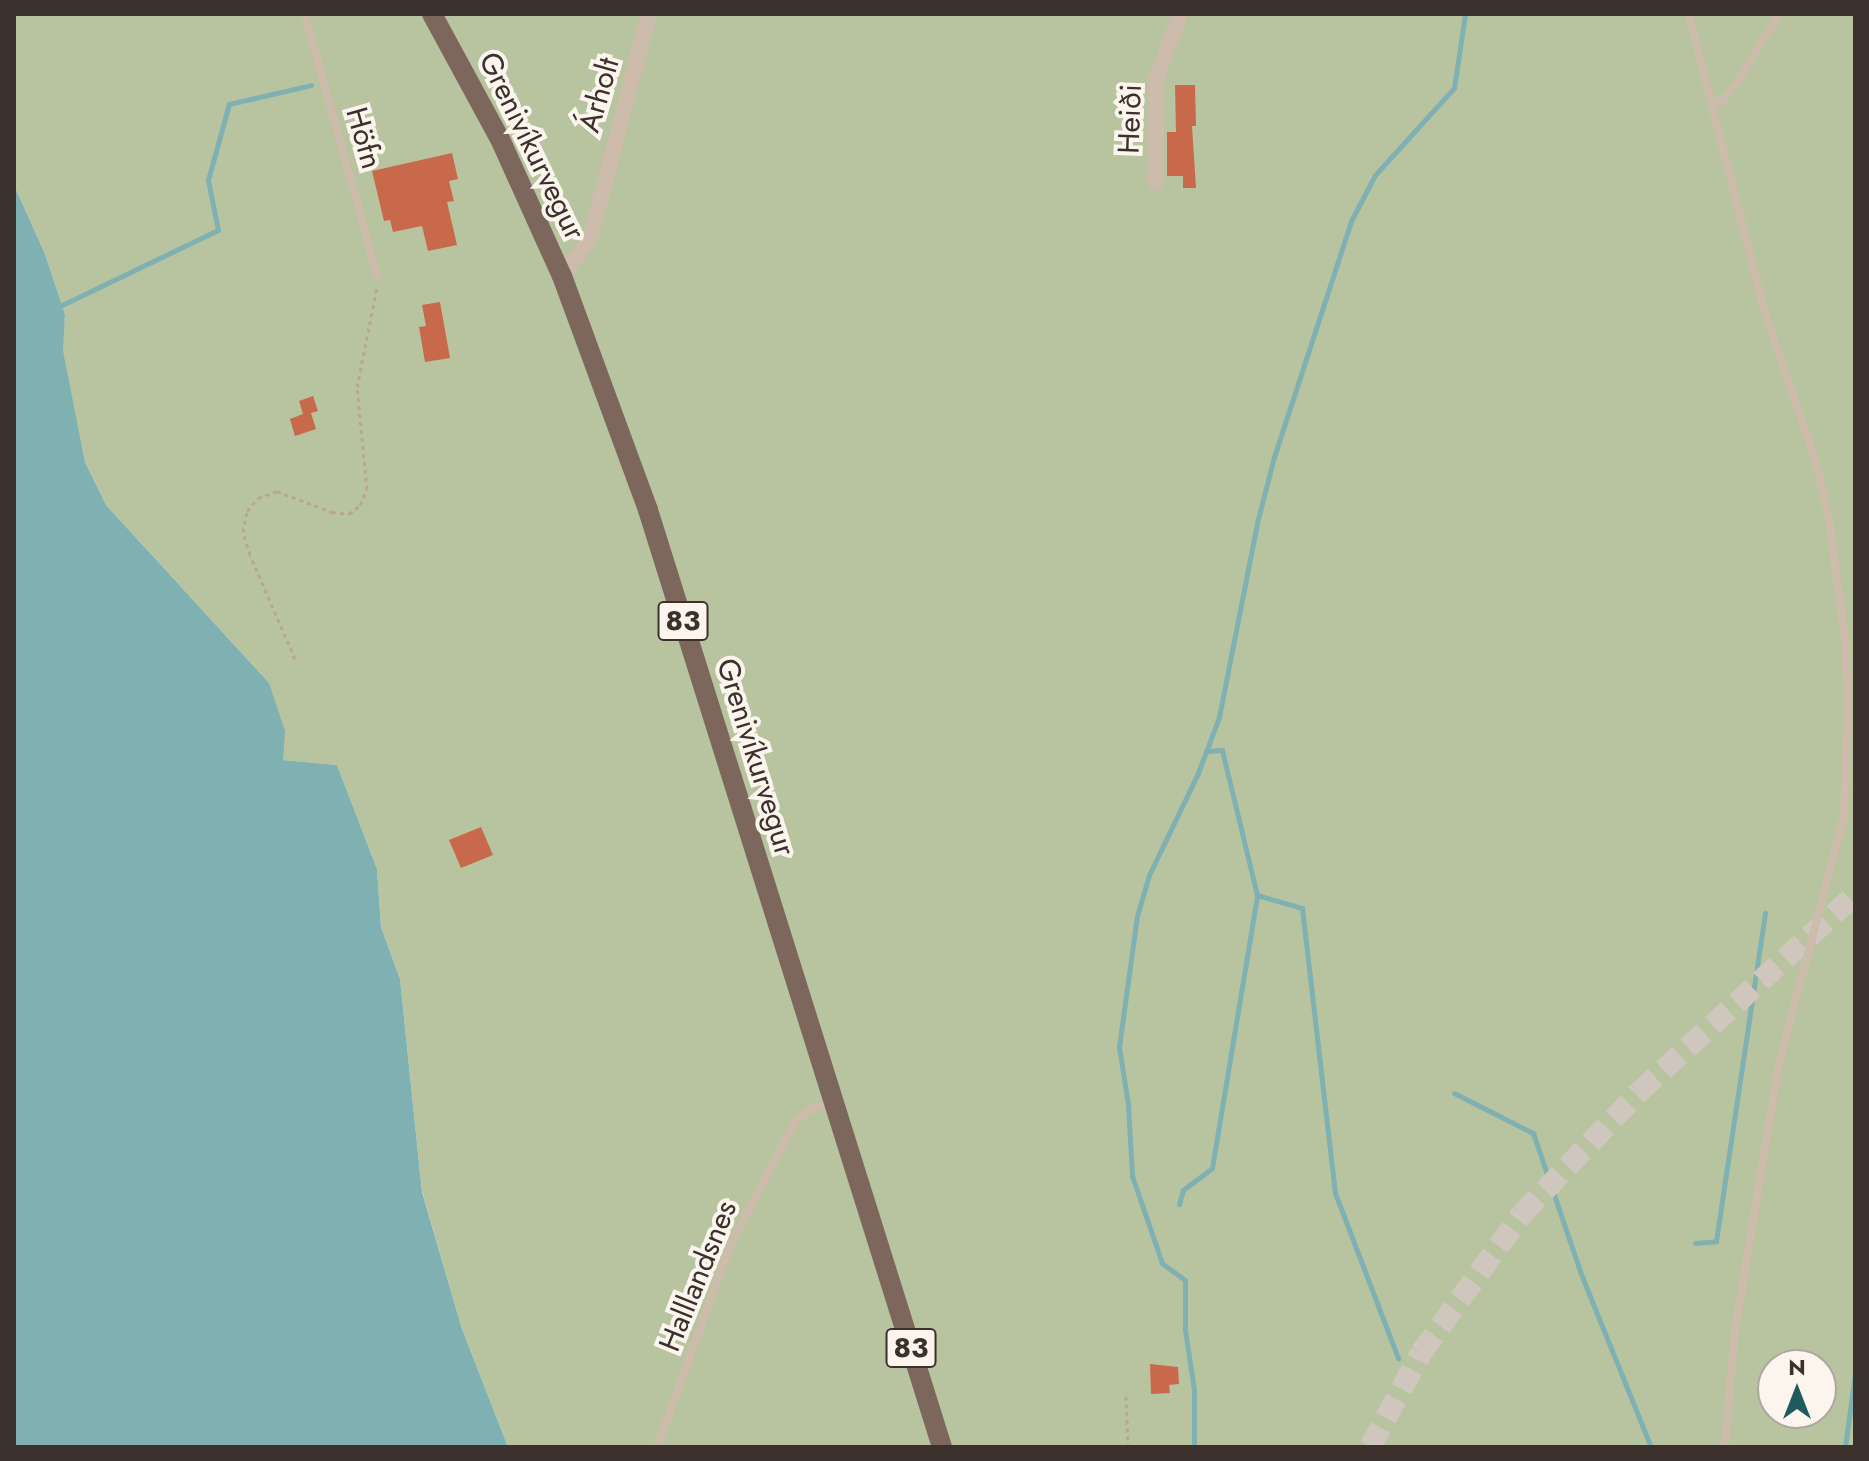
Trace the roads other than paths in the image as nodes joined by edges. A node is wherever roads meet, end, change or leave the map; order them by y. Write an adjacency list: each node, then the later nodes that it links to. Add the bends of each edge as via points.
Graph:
1 (305, 14): 9 (lane, Höfn)
2 (432, 14): 10 (main road, Grenivíkurvegur / 83, via 500,139)
3 (649, 14): 10 (street, Árholt, via 590,239)
4 (1180, 14): 8 (street, Heiði, via 1156,80)
5 (1689, 14): 7 (lane)
6 (1779, 14): 7 (lane, via 1737,83 1722,101)
7 (1713, 101): 14 (lane, via 1764,310 1828,513 1845,639 1849,748 1835,859 1779,1064 1735,1330)
8 (1156, 183)
9 (377, 275)
10 (562, 276): 11 (main road, Grenivíkurvegur / 83, via 648,510)
11 (832, 1102): 12 (lane, Halllandsnes, via 795,1122 731,1244); 13 (main road, Grenivíkurvegur / 83)
12 (657, 1447)
13 (942, 1447)
14 (1725, 1447)

